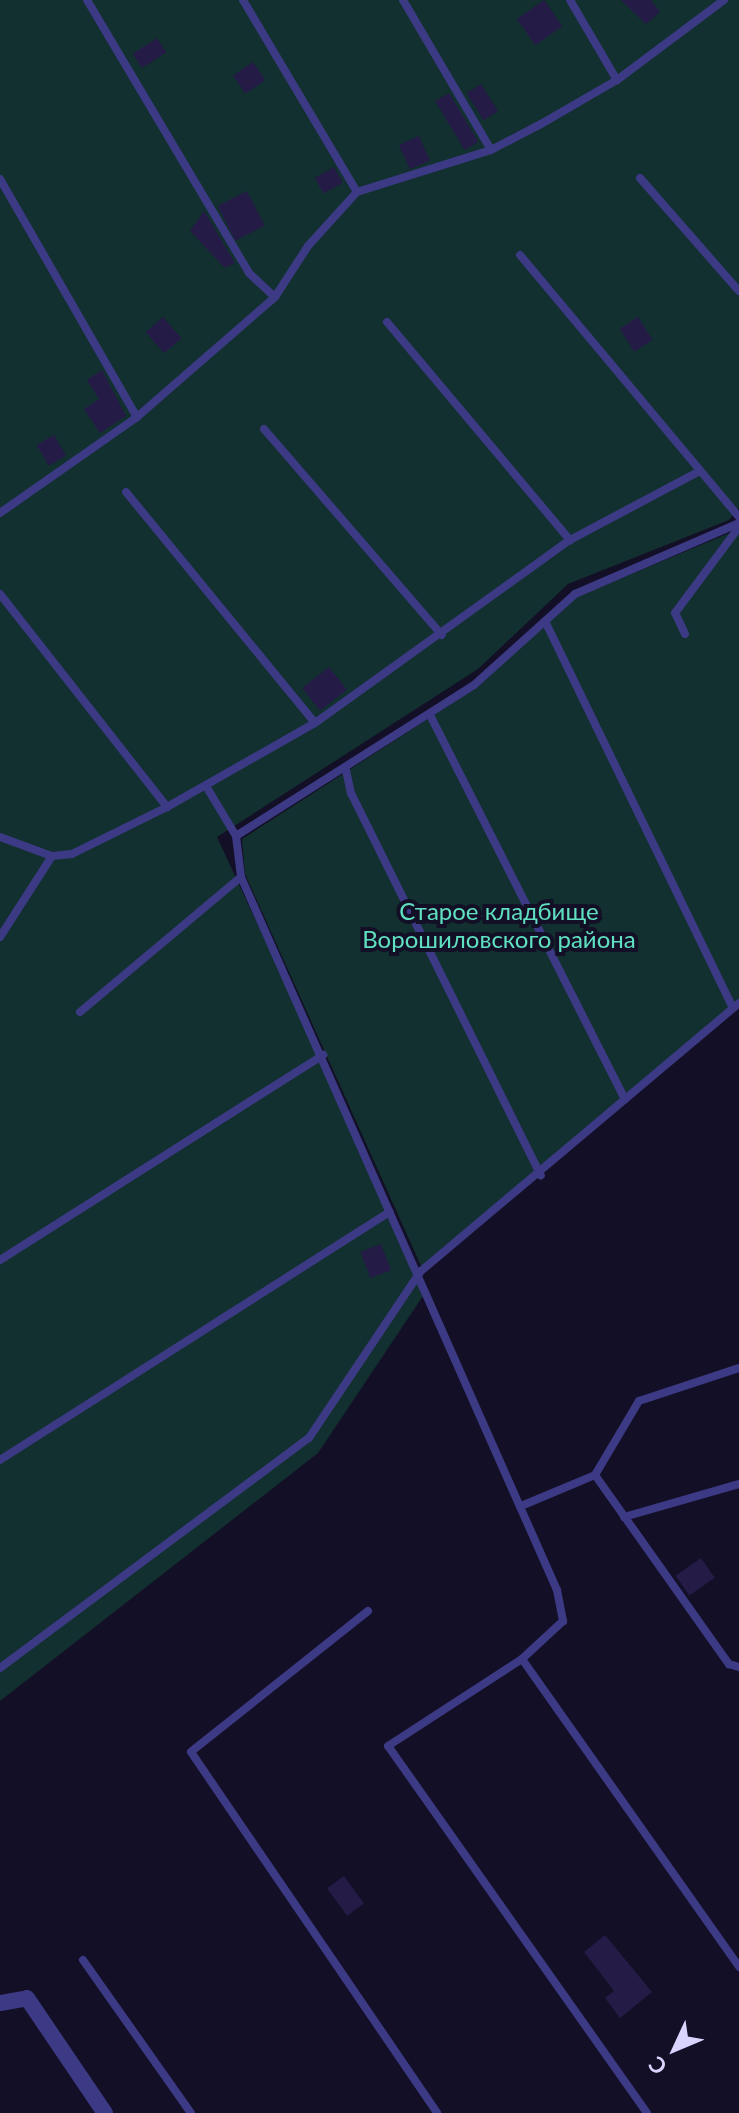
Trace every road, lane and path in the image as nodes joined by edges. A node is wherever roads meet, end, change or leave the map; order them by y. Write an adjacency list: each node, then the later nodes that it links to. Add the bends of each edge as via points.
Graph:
1 (87, 0): 13 (lane, via 249,273)
2 (243, 0): 10 (lane)
3 (403, 0): 7 (lane)
4 (570, 0): 6 (lane)
5 (724, 0): 6 (lane)
6 (617, 80): 7 (lane)
7 (491, 150): 10 (lane)
8 (640, 178): 12 (lane)
9 (0, 179): 15 (lane)
10 (357, 192): 13 (lane, via 308,246)
11 (520, 255): 17 (lane)
12 (739, 291)
13 (275, 297): 15 (lane)
14 (387, 322): 22 (lane)
15 (137, 417): 19 (lane)
16 (264, 429): 26 (lane)
17 (700, 471): 20 (lane); 22 (lane)
18 (126, 492): 28 (lane)
19 (1, 510)
20 (739, 517)
21 (739, 525): 24 (lane, via 575,594); 25 (lane, via 675,613)
22 (570, 540): 26 (lane)
23 (0, 594): 31 (lane)
24 (545, 621): 27 (lane); 37 (lane)
25 (685, 634)
26 (442, 635): 28 (lane)
27 (430, 715): 29 (lane); 40 (lane)
28 (315, 723): 30 (lane)
29 (346, 770): 32 (lane); 41 (lane, via 357,807)
30 (206, 786): 31 (lane); 32 (lane)
31 (167, 807): 34 (lane, via 72,854)
32 (236, 836): 35 (lane)
33 (0, 837): 34 (lane)
34 (52, 856): 36 (lane)
35 (241, 877): 38 (lane); 39 (lane)
36 (0, 937)
37 (736, 1005): 40 (lane)
38 (80, 1012)
39 (323, 1055): 42 (lane); 43 (lane)
40 (625, 1099): 41 (lane)
41 (541, 1175): 44 (lane)
42 (390, 1212): 44 (lane); 46 (lane)
43 (0, 1260)
44 (421, 1271): 49 (lane); 54 (lane, via 309,1438)
45 (739, 1368): 47 (lane, via 639,1401)
46 (0, 1460)
47 (595, 1475): 49 (lane); 50 (lane)
48 (739, 1484): 50 (lane)
49 (521, 1506): 52 (lane, via 563,1621)
50 (624, 1517): 53 (lane, via 729,1664)
51 (368, 1611): 60 (lane, via 191,1752)
52 (522, 1659): 56 (lane); 61 (lane, via 388,1746)
53 (739, 1667)
54 (0, 1668)
55 (83, 1960): 59 (lane)
56 (739, 1967)
57 (0, 2003): 58 (street, via 27,1998)
58 (105, 2113)
59 (191, 2113)
60 (437, 2113)
61 (647, 2113)

